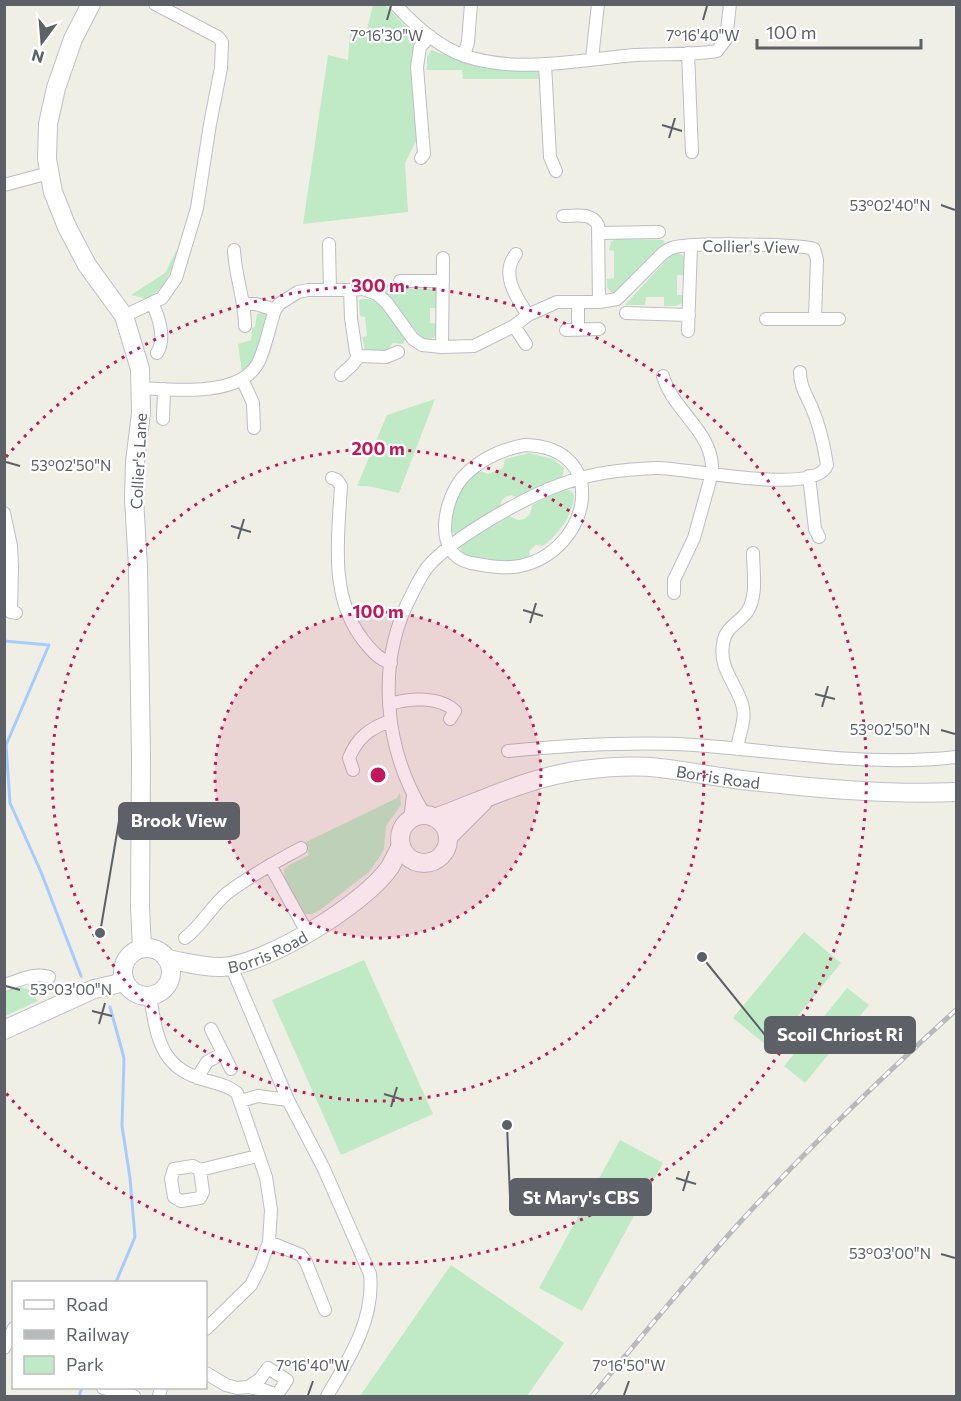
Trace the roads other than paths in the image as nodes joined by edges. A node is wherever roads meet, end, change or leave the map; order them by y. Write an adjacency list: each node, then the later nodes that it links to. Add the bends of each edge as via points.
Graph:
1 (91, 4): 15 (street, Collier's Lane, via 73,39 52,105 47,142)
2 (155, 4): 30 (street, via 213,32 222,42 222,53 189,240 176,278 162,298)
3 (394, 4): 7 (street)
4 (471, 4): 9 (street)
5 (598, 4): 10 (street)
6 (730, 4): 8 (street, via 726,39 721,47 717,51)
7 (430, 36): 9 (street); 13 (street, via 420,48 417,67 424,154)
8 (688, 53): 10 (street); 12 (street)
9 (464, 56): 11 (street)
10 (592, 59): 11 (street)
11 (545, 64): 14 (street, via 550,157)
12 (692, 152)
13 (421, 159)
14 (556, 171)
15 (49, 173): 16 (street); 37 (street, Collier's Lane, via 74,243)
16 (4, 185)
17 (563, 216): 19 (street, via 592,217)
18 (659, 232): 19 (street)
19 (598, 233): 29 (street)
20 (329, 244): 27 (street)
21 (691, 246): 29 (street, Collier's View, via 672,247 617,299); 36 (street, Collier's View); 38 (street, Collier's View, via 814,249)
22 (234, 250): 32 (street)
23 (516, 254): 35 (street, via 511,259 509,278)
24 (443, 258): 26 (street)
25 (400, 281): 26 (street)
26 (443, 281): 46 (street)
27 (330, 290): 28 (street, Collier's View); 33 (street, Collier's View, via 298,292)
28 (350, 290): 46 (street, Collier's View, via 377,294 413,339 430,347); 49 (street)
29 (598, 302): 31 (street, Collier's View)
30 (152, 303): 37 (street); 48 (street, via 162,333)
31 (578, 303): 35 (street, Collier's View, via 557,302); 43 (street, via 572,330)
32 (244, 304): 33 (street); 41 (street)
33 (275, 310): 53 (street, via 258,362)
34 (626, 313): 36 (street)
35 (528, 315): 42 (street, Collier's View)
36 (689, 315): 44 (street, Collier's View)
37 (124, 316): 54 (street, Collier's Lane, via 137,354)
38 (815, 318): 39 (street); 40 (street)
39 (765, 319)
40 (839, 319)
41 (245, 326)
42 (514, 326): 45 (street); 46 (street, Collier's View, via 474,346)
43 (599, 329)
44 (688, 331)
45 (526, 344)
46 (441, 347)
47 (398, 352): 49 (street, via 386,357)
48 (157, 353)
49 (359, 356): 51 (street)
50 (800, 372): 59 (street, via 800,384 824,441 827,465 822,472)
51 (341, 375)
52 (663, 376): 58 (street, via 666,386 699,429 710,452)
53 (242, 379): 55 (street, via 206,389); 57 (street, via 253,404)
54 (142, 388): 55 (street); 87 (street, Collier's Lane, via 134,499)
55 (164, 389): 56 (street)
56 (163, 419)
57 (254, 428)
58 (712, 473): 59 (street, via 752,480); 61 (street, via 658,468); 66 (street, via 694,538 674,580)
59 (809, 477): 63 (street)
60 (332, 478): 68 (street, via 341,486 338,555 346,613 376,655)
61 (579, 479): 64 (street, via 519,504); 64 (street, via 583,497 575,523 558,547 540,559 512,567 483,566 466,562); 64 (street, via 574,466 545,447 525,445 478,463 463,477 447,507)
62 (4, 513): 67 (street, via 11,546 11,612)
63 (819, 537)
64 (449, 548): 68 (street, via 429,564 405,608)
65 (753, 553): 72 (street, via 752,601 725,633 723,643 722,661 743,705 744,722)
66 (674, 593)
67 (16, 613)
68 (391, 663): 69 (street)
69 (390, 704): 70 (street, via 418,700 441,703 455,711); 71 (street)
70 (450, 719)
71 (390, 722): 75 (street, via 376,726 361,738 349,758); 78 (street, via 397,754)
72 (737, 748): 73 (street, via 613,743); 74 (street, via 880,761)
73 (508, 751)
74 (957, 757)
75 (353, 770)
76 (957, 792): 77 (street, Borris Road, via 838,789 622,767 557,774)
77 (486, 799): 78 (street, Borris Road); 79 (street, Borris Road)
78 (423, 817): 79 (street, via 444,826); 80 (street, via 402,829)
79 (448, 837): 82 (street, via 439,858)
80 (401, 846): 82 (street, via 408,857); 84 (street, Borris Road)
81 (301, 848): 83 (street)
82 (420, 863): 84 (street, Borris Road)
83 (270, 865): 85 (street); 86 (street, via 224,896)
84 (377, 881): 85 (street, Borris Road)
85 (308, 934): 90 (street, Borris Road)
86 (185, 938)
87 (142, 948): 88 (street, via 158,951); 92 (street, via 124,963)
88 (167, 959): 89 (street, Borris Road); 93 (street, via 171,972)
89 (210, 966): 90 (street, Borris Road); 93 (street, Borris Road)
90 (231, 966): 101 (street)
91 (49, 976): 94 (street, via 32,976)
92 (125, 982): 95 (street, via 135,994); 97 (street, via 94,989)
93 (168, 984): 95 (street, via 160,993)
94 (4, 985)
95 (150, 996): 100 (street, via 159,1042 167,1057 175,1067)
96 (211, 1029): 98 (street)
97 (4, 1030)
98 (223, 1053): 99 (street); 100 (street, via 207,1062)
99 (231, 1069)
100 (197, 1078): 102 (street, via 231,1088)
101 (288, 1100): 102 (street, via 258,1096); 114 (street, via 324,1169 370,1274 372,1290 364,1321 350,1357)
102 (241, 1101): 103 (street)
103 (257, 1156): 104 (street); 105 (street, via 269,1197)
104 (200, 1170)
105 (269, 1242): 106 (street, via 300,1255 306,1262); 107 (street, via 251,1285)
106 (325, 1310)
107 (207, 1326)
108 (12, 1332): 109 (street)
109 (4, 1348)
110 (207, 1374): 111 (street, via 226,1385)
111 (248, 1387)
112 (107, 1389): 113 (street)
113 (134, 1396)
114 (327, 1396)

